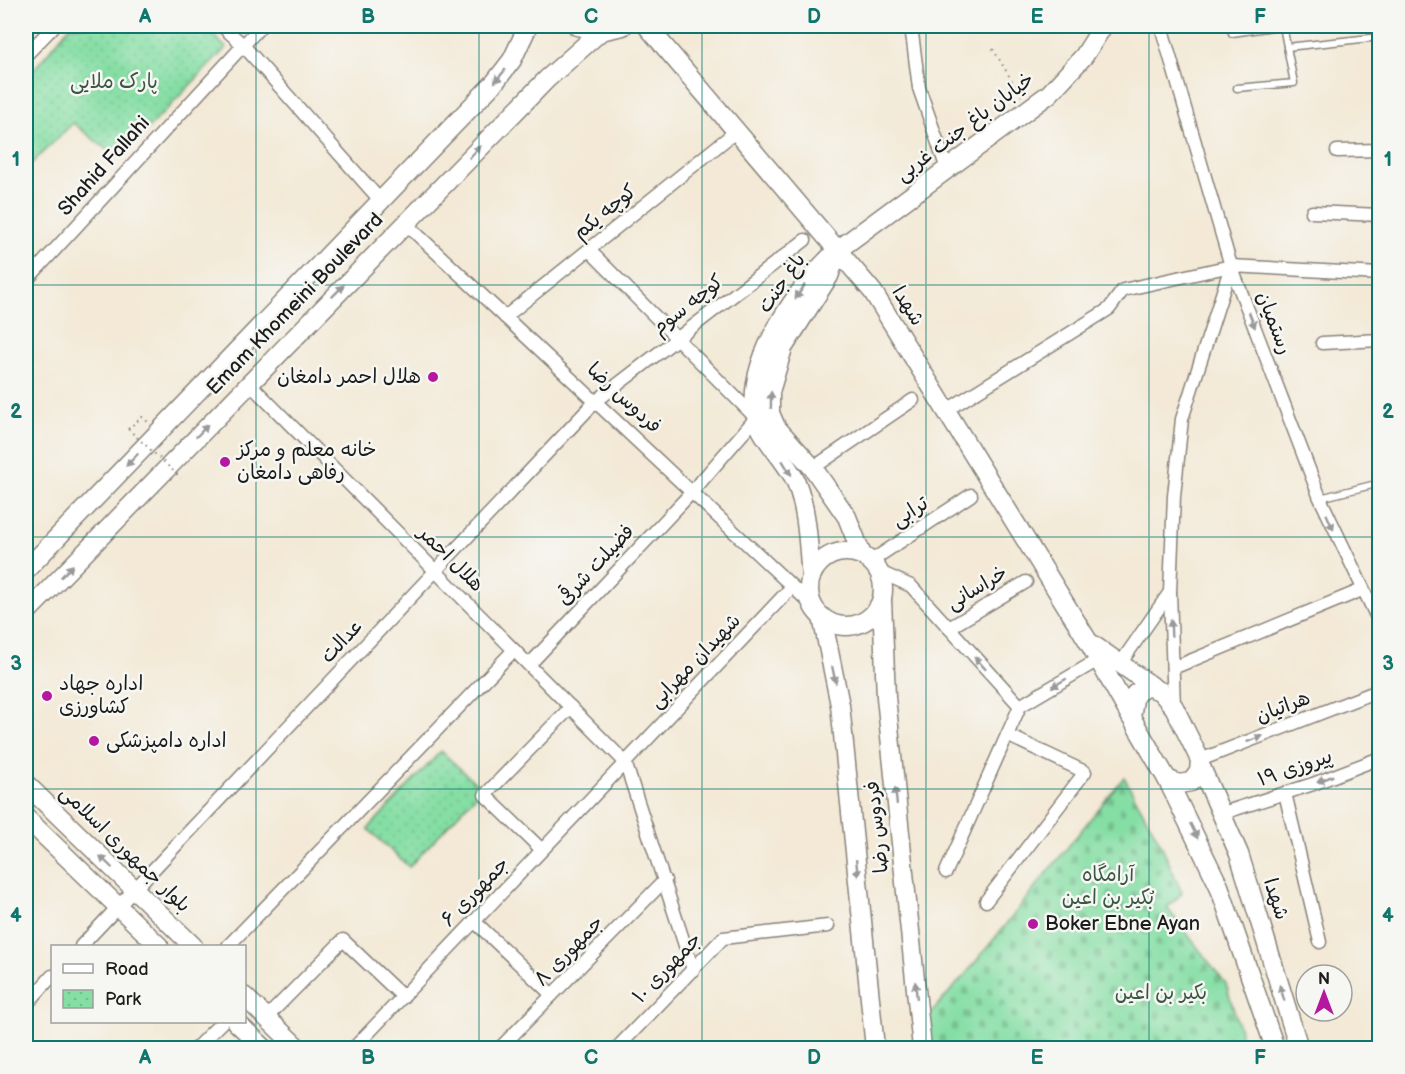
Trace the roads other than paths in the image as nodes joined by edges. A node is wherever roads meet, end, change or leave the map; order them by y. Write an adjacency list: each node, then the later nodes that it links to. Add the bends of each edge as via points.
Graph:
1 (54, 26): 17 (street)
2 (222, 26): 15 (street)
3 (261, 26): 15 (street, Shahid Fallahi)
4 (528, 26): 23 (street, Emam Khomeini Boulevard, one-way to 23, via 505,71)
5 (578, 26): 12 (street)
6 (623, 26): 12 (street)
7 (647, 26): 28 (street, شهدا)
8 (911, 26): 22 (street, via 919,88)
9 (1102, 26): 22 (street, خیابان باغ جنت غربی, via 1084,56 1049,94)
10 (1161, 26): 30 (street, رستمیان)
11 (1281, 26): 13 (lane); 16 (lane)
12 (601, 31): 26 (street, Emam Khomeini Boulevard, one-way to 12, via 547,78)
13 (1232, 33)
14 (1380, 37): 16 (lane)
15 (242, 44): 23 (street); 32 (street, Shahid Fallahi)
16 (1287, 47): 18 (lane, via 1294,83)
17 (26, 55)
18 (1237, 88)
19 (729, 138): 29 (street, کوچه یکم)
20 (1380, 150): 21 (street)
21 (1337, 151)
22 (947, 169): 28 (street, خیابان باغ جنت غربی)
23 (381, 200): 47 (street, Emam Khomeini Boulevard, one-way to 47)
24 (1312, 212): 25 (street)
25 (1380, 215)
26 (405, 224): 33 (street, فردوس رضا); 37 (street, Emam Khomeini Boulevard, one-way to 26)
27 (805, 240): 34 (street, کوچه سوم)
28 (839, 249): 40 (street, شهدا, via 873,292); 41 (street, باغ جنت, one-way to 41, via 816,269 770,340 759,374); 42 (street, باغ جنت, one-way to 28, via 776,426 770,413 770,392 783,348 829,276)
29 (589, 250): 33 (street, کوچه یکم); 34 (street)
30 (1231, 266): 31 (street); 40 (street, via 1123,290 1109,309); 46 (street, رستمیان, one-way to 46); 54 (street, via 1182,419)
31 (1380, 274)
32 (26, 281)
33 (505, 317): 39 (street, فردوس رضا)
34 (677, 339): 39 (street, کوچه سوم); 41 (street)
35 (1380, 340): 36 (street)
36 (1322, 343)
37 (249, 383): 49 (street, هلال احمر); 57 (street, Emam Khomeini Boulevard, one-way to 37)
38 (913, 400): 42 (street)
39 (595, 402): 44 (street, فردوس رضا); 49 (street, عدالت)
40 (947, 410): 60 (street, شهدا)
41 (756, 418): 44 (street, فضیلت شرقی); 50 (street, one-way to 50, via 796,482 806,521)
42 (813, 468): 48 (street, باغ جنت, via 847,517)
43 (1380, 483): 46 (lane)
44 (692, 492): 52 (street, فردوس رضا); 64 (street, فضیلت شرقی)
45 (970, 495): 48 (street, ترابی)
46 (1320, 498): 53 (street, رستمیان, one-way to 53)
47 (29, 560)
48 (871, 563): 50 (street, via 850,552 826,558); 55 (street, via 884,586); 59 (street, via 911,586)
49 (436, 571): 61 (street, هلال احمر); 84 (street, عدالت)
50 (811, 578): 56 (street, via 809,592)
51 (1026, 582): 59 (street, خراسانی)
52 (792, 587): 56 (street, فردوس رضا); 74 (street, شهیدان مهرابی)
53 (1362, 590): 58 (street, رستمیان); 65 (street)
54 (1170, 592): 63 (street); 65 (street, one-way to 54)
55 (882, 600): 56 (street, via 875,613 849,626 835,624); 110 (street, فردوس رضا, one-way to 55, via 886,697)
56 (818, 612): 109 (street, فردوس رضا, one-way to 109, via 840,705)
57 (26, 613)
58 (1380, 624)
59 (949, 628): 68 (street, one-way to 59)
60 (1088, 641): 62 (street, شهدا); 63 (street, شهدا)
61 (514, 650): 64 (street, هلال احمر); 93 (street)
62 (1098, 660): 68 (street, one-way to 68); 71 (street, شهدا)
63 (1120, 664): 66 (street, شهدا)
64 (529, 665): 69 (street, هلال احمر)
65 (1173, 668): 70 (street)
66 (1152, 686): 70 (street, شهدا); 71 (street, via 1135,694)
67 (1380, 690): 75 (street, هراتیان, one-way to 67)
68 (1020, 706): 72 (street)
69 (571, 707): 74 (street, هلال احمر); 81 (street, via 485,795)
70 (1174, 707): 75 (street, شهدا)
71 (1131, 717): 76 (street, شهدا)
72 (1007, 735): 82 (street); 85 (street, via 1085,772)
73 (1380, 758): 78 (street, پیروزی ۱۹, one-way to 78)
74 (626, 762): 81 (street, جمهوری ۶); 83 (street)
75 (1200, 763): 76 (street, via 1196,778 1185,784); 79 (street, شهدا)
76 (1167, 779): 111 (street, one-way to 111, via 1219,886)
77 (26, 784): 84 (street, بلوار جمهوری اسلامی, one-way to 77)
78 (1285, 793): 79 (street, پیروزی ۱۹); 89 (street)
79 (1223, 813): 112 (street, شهدا, one-way to 79)
80 (26, 818): 86 (street)
81 (542, 850): 87 (street, جمهوری ۶)
82 (946, 872)
83 (665, 880): 94 (street); 96 (street, جمهوری ۸)
84 (134, 890): 86 (street, عدالت); 92 (street, بلوار جمهوری اسلامی)
85 (986, 902)
86 (118, 907): 90 (street, عدالت); 91 (street)
87 (474, 921): 96 (street); 97 (street, جمهوری ۶)
88 (828, 926): 94 (street, جمهوری ۱۰, via 723,938)
89 (1320, 942)
90 (82, 945)
91 (158, 945)
92 (192, 945)
93 (229, 945)
94 (693, 970): 108 (street, جمهوری ۱۰)
95 (51, 977): 99 (street)
96 (552, 995): 107 (street, جمهوری ۸)
97 (403, 997): 100 (street, via 343,940); 106 (street, جمهوری ۶)
98 (246, 998): 100 (street)
99 (26, 1005)
100 (266, 1018): 105 (street)
101 (221, 1023): 103 (street)
102 (237, 1023): 104 (street)
103 (196, 1048)
104 (264, 1048)
105 (298, 1048)
106 (354, 1048)
107 (500, 1048)
108 (617, 1048)
109 (875, 1048)
110 (922, 1048)
111 (1275, 1048)
112 (1299, 1048)

